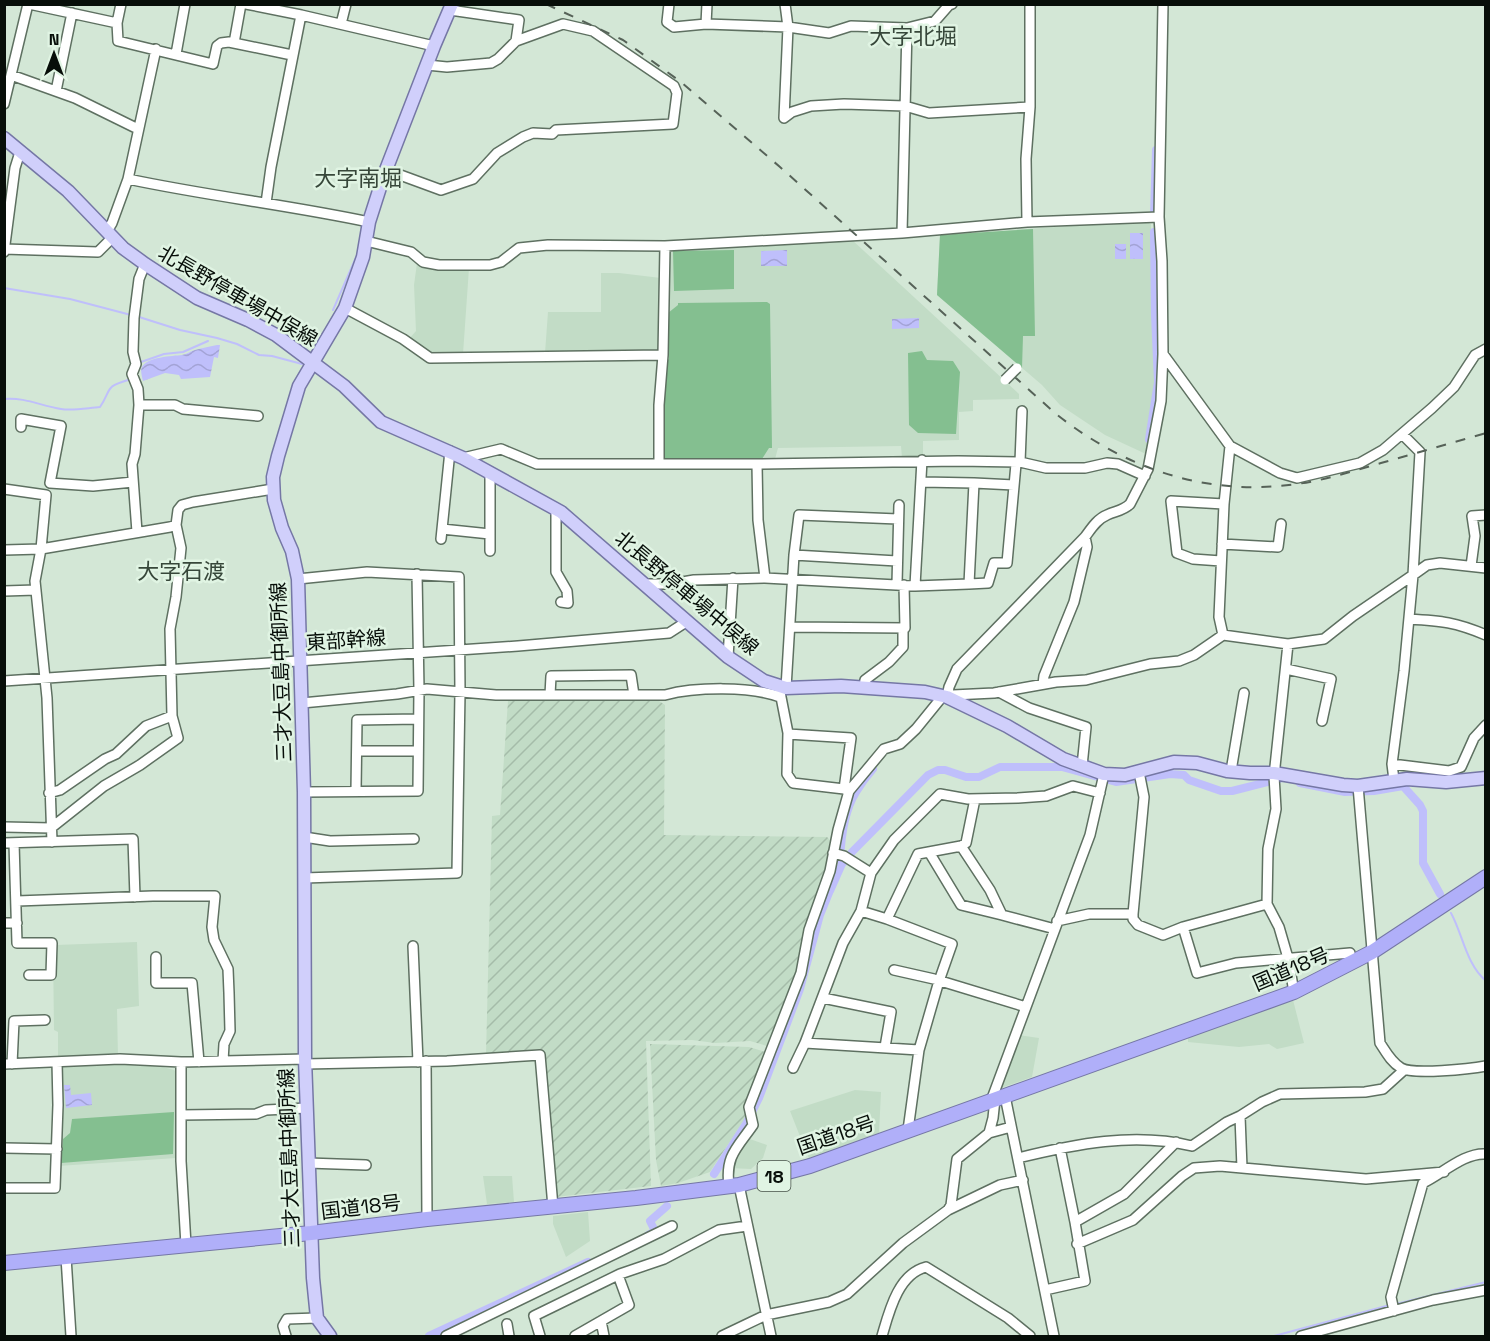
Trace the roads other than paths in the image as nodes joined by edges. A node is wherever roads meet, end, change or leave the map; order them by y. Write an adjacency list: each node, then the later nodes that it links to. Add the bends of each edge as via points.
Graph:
1 (28, 4): 14 (street); 28 (street)
2 (121, 4): 16 (street)
3 (185, 4): 25 (street)
4 (241, 4): 22 (street)
5 (246, 4): 15 (street)
6 (346, 4): 17 (street)
7 (669, 4): 18 (street, via 667,22 674,27)
8 (706, 4): 18 (street)
9 (785, 4): 19 (street)
10 (952, 4): 20 (street, via 935,21)
11 (1030, 4): 32 (street)
12 (1162, 4): 39 (street)
13 (451, 7): 21 (street, via 519,21); 23 (main road, 三才大豆島中御所線)
14 (72, 13): 16 (street); 29 (street)
15 (301, 15): 17 (street); 26 (street)
16 (117, 23): 24 (street, via 118,41)
17 (341, 24): 23 (street)
18 (706, 24): 19 (street)
19 (788, 27): 20 (street, via 829,33 851,26); 31 (street, via 784,118 811,106)
20 (907, 28): 31 (street)
21 (516, 41): 27 (street, via 491,63); 36 (street, via 563,24 593,31 674,86 677,93 673,124 533,133 497,153 473,179 441,190 392,172)
22 (234, 43): 25 (street, via 217,46 213,64); 26 (street)
23 (434, 46): 27 (main road, 三才大豆島中御所線)
24 (156, 49): 25 (street); 33 (street)
25 (176, 54)
26 (292, 55): 38 (street)
27 (427, 65): 36 (main road, 三才大豆島中御所線)
28 (9, 72): 29 (street); 30 (street)
29 (56, 91): 33 (street)
30 (4, 104)
31 (905, 106): 32 (street, via 929,113); 42 (street)
32 (1030, 106): 41 (street)
33 (138, 129): 37 (street)
34 (4, 138): 35 (main road, 北長野停車場中俣線)
35 (20, 152): 43 (main road, 北長野停車場中俣線, via 68,191); 46 (street)
36 (384, 175): 40 (main road, 三才大豆島中御所線)
37 (128, 179): 38 (street); 43 (street)
38 (266, 203): 40 (street)
39 (1159, 217): 41 (street); 50 (street)
40 (369, 222): 44 (main road, 三才大豆島中御所線)
41 (1027, 222): 42 (street)
42 (902, 233): 45 (street)
43 (110, 234): 46 (street, via 98,252); 47 (main road, 北長野停車場中俣線)
44 (366, 241): 45 (street, via 411,252 423,262 449,265 490,265 519,248); 48 (main road, 三才大豆島中御所線)
45 (665, 246): 51 (street)
46 (5, 250)
47 (145, 264): 52 (main road, 北長野停車場中俣線, via 197,298 276,335); 55 (street, via 139,279 133,352 136,364 132,374)
48 (345, 308): 51 (street, via 430,358); 52 (main road, 三才大豆島中御所線)
49 (1485, 349): 59 (street, via 1475,355 1455,387)
50 (1163, 354): 60 (street); 68 (street, via 1161,401)
51 (663, 355): 65 (street)
52 (314, 363): 61 (main road, 北長野停車場中俣線, via 381,422); 75 (main road, 三才大豆島中御所線, via 299,386 278,456)
53 (1017, 368): 54 (street, bridge)
54 (1005, 380)
55 (139, 405): 57 (street, via 175,405); 69 (street)
56 (1022, 411): 64 (street)
57 (258, 416)
58 (21, 427): 71 (street, via 21,419 61,426)
59 (1402, 434): 60 (street, via 1360,463 1297,478); 97 (street, via 1420,452)
60 (1230, 446): 77 (street)
61 (450, 452): 62 (main road, 北長野停車場中俣線); 85 (street, via 442,534)
62 (464, 458): 65 (street, via 501,449 537,464); 67 (main road, 北長野停車場中俣線)
63 (922, 460): 64 (street); 66 (street); 70 (street)
64 (1020, 462): 68 (street, via 1046,468 1118,464); 73 (street, via 1016,464)
65 (659, 463): 66 (street)
66 (757, 464): 98 (street)
67 (490, 472): 79 (main road, 北長野停車場中俣線); 85 (street)
68 (1145, 476): 86 (street, via 1130,504 1105,515)
69 (133, 482): 71 (street, via 93,486); 84 (street)
70 (921, 482): 72 (street); 104 (street)
71 (50, 483): 76 (street)
72 (974, 483): 73 (street); 103 (street)
73 (1014, 485): 103 (street, via 1007,562 994,563 988,583)
74 (4, 489): 76 (street)
75 (273, 489): 83 (street, via 182,505 177,510); 99 (main road, 三才大豆島中御所線)
76 (46, 495): 88 (street)
77 (1224, 504): 87 (street); 93 (street, via 1171,501 1177,553 1193,559)
78 (899, 505): 81 (street)
79 (556, 509): 102 (main road, 北長野停車場中俣線); 107 (street, via 556,572 567,591 568,603)
80 (1485, 515): 94 (street, via 1472,516)
81 (898, 519): 91 (street, via 799,515); 92 (street)
82 (1281, 524): 87 (street, via 1278,547)
83 (176, 525): 84 (street); 120 (street, via 181,548 170,628)
84 (137, 532): 88 (street)
85 (490, 534): 90 (street)
86 (1086, 537): 123 (street, via 1074,602); 132 (street, via 957,669)
87 (1222, 544): 93 (street)
88 (41, 549): 89 (street); 105 (street)
89 (4, 550)
90 (490, 551)
91 (794, 555): 92 (street); 101 (street)
92 (897, 561): 104 (street)
93 (1221, 561): 112 (street, via 1219,617)
94 (1471, 566): 95 (street); 97 (street, via 1427,565)
95 (1485, 568)
96 (417, 574): 99 (street, via 368,572); 115 (street, via 459,577); 116 (street)
97 (1413, 575): 108 (street); 114 (street, via 1324,639)
98 (765, 578): 100 (street); 101 (street)
99 (298, 579): 118 (main road, 三才大豆島中御所線)
100 (733, 579): 102 (street); 117 (street)
101 (792, 579): 104 (street); 110 (street)
102 (646, 584): 109 (main road, 北長野停車場中俣線)
103 (969, 584): 104 (street)
104 (905, 585): 111 (street)
105 (36, 590): 106 (street); 121 (street)
106 (4, 591)
107 (561, 602)
108 (1409, 619): 113 (street, via 1459,624); 141 (street)
109 (686, 622): 115 (street, 東部幹線, via 669,633); 117 (main road, 北長野停車場中俣線)
110 (790, 627): 111 (street); 126 (street)
111 (903, 628): 124 (street, via 903,647 865,680)
112 (1223, 635): 114 (street); 123 (street, via 1179,661 1150,664 1086,681)
113 (1485, 635)
114 (1288, 644): 119 (street)
115 (459, 650): 116 (street, 東部幹線); 127 (street)
116 (418, 652): 118 (street, 東部幹線); 125 (street)
117 (728, 657): 126 (main road, 北長野停車場中俣線)
118 (300, 662): 120 (street, 東部幹線); 133 (main road, 三才大豆島中御所線)
119 (1286, 669): 136 (street, via 1331,679); 145 (street)
120 (171, 671): 121 (street, 東部幹線); 134 (street)
121 (44, 679): 122 (street, 東部幹線); 153 (street)
122 (4, 681)
123 (1043, 684): 128 (street)
124 (864, 688): 126 (main road); 132 (main road)
125 (419, 690): 127 (street); 133 (street); 135 (street)
126 (781, 690): 131 (street, via 685,690 665,695); 138 (street)
127 (460, 692): 130 (street); 166 (street, via 457,873)
128 (999, 692): 132 (street); 142 (street, via 1029,708 1086,727)
129 (1244, 693): 143 (street)
130 (550, 695): 131 (street); 131 (street, via 550,676 631,675)
131 (634, 695)
132 (944, 697): 142 (main road); 149 (street, via 900,744 884,749)
133 (302, 703): 152 (main road, 三才大豆島中御所線)
134 (172, 716): 153 (street, via 146,726 116,754); 156 (street, via 178,738 104,786)
135 (418, 719): 139 (street, via 357,720); 140 (street)
136 (1322, 721)
137 (1485, 725): 141 (street, via 1474,738 1461,768 1449,771)
138 (788, 734): 149 (street, via 786,774 793,783); 149 (street, via 850,738)
139 (357, 751): 140 (street); 150 (street)
140 (418, 751): 150 (street, via 418,791)
141 (1392, 764): 147 (street)
142 (1083, 766): 148 (main road)
143 (1231, 771): 144 (main road, via 1174,762); 145 (main road)
144 (1140, 777): 148 (main road, via 1125,775); 171 (street, via 1144,797)
145 (1274, 777): 151 (main road, via 1343,785); 169 (street, via 1276,809 1268,849)
146 (1485, 778): 147 (main road, via 1446,782)
147 (1394, 780): 151 (main road)
148 (1102, 782): 154 (street, via 1073,786 1046,796); 176 (street, via 1090,835)
149 (847, 790): 163 (street)
150 (356, 791): 152 (street)
151 (1359, 791): 179 (street)
152 (304, 792): 157 (main road, 三才大豆島中御所線)
153 (49, 793): 156 (street)
154 (975, 799): 161 (street, via 966,843); 164 (street, via 936,796 894,840)
155 (4, 827): 156 (street)
156 (51, 828): 159 (street)
157 (304, 837): 158 (street, via 330,841); 166 (main road, 三才大豆島中御所線)
158 (414, 839)
159 (52, 842): 160 (street); 167 (street, via 133,839)
160 (9, 843): 168 (street)
161 (961, 846): 162 (street); 172 (street)
162 (929, 852): 172 (street, via 961,905); 173 (street, via 918,854)
163 (841, 856): 164 (street); 221 (street, via 830,871 809,930 801,973 748,1107 753,1125 730,1158 727,1171)
164 (871, 873): 170 (street)
165 (1485, 877): 179 (highway, 国道18号 / 18)
166 (304, 878): 198 (main road, 三才大豆島中御所線)
167 (135, 897): 168 (street); 193 (street, via 215,896 214,940 228,969 230,1031)
168 (17, 901): 175 (street)
169 (1267, 904): 177 (street); 182 (street)
170 (861, 911): 173 (street); 187 (street, via 843,943)
171 (1133, 914): 176 (street, via 1089,914); 177 (street, via 1138,925 1163,935)
172 (1002, 915): 176 (street)
173 (887, 919): 185 (street, via 952,944)
174 (4, 923): 175 (street)
175 (17, 923): 184 (street, via 18,943 52,943 51,975)
176 (1056, 925): 188 (street)
177 (1182, 927): 182 (street, via 1197,974 1236,963)
178 (413, 946): 194 (street)
179 (1372, 952): 186 (highway, 国道18号 / 18); 202 (street, via 1380,1043)
180 (1350, 953): 182 (street)
181 (156, 957): 197 (street, via 156,983 192,983)
182 (1288, 958): 186 (street)
183 (894, 970): 185 (street)
184 (29, 975)
185 (939, 981): 188 (street); 192 (street)
186 (1294, 993): 203 (highway, 国道18号 / 18)
187 (822, 998): 190 (street); 191 (street, via 891,1012)
188 (1026, 1007): 203 (street)
189 (45, 1020): 199 (street, via 14,1021)
190 (805, 1043): 191 (street); 201 (street)
191 (885, 1047): 192 (street)
192 (919, 1050): 208 (street)
193 (223, 1061): 197 (street); 198 (street)
194 (422, 1061): 198 (street); 223 (street, via 540,1055); 225 (street)
195 (57, 1062): 196 (street); 199 (street); 213 (street)
196 (181, 1062): 197 (street); 205 (street)
197 (199, 1062)
198 (305, 1062): 204 (main road, 三才大豆島中御所線)
199 (8, 1064)
200 (1485, 1066): 202 (street)
201 (793, 1068)
202 (1404, 1070): 206 (street, via 1383,1089 1280,1094)
203 (997, 1099): 207 (street); 208 (highway, 国道18号 / 18); 209 (street)
204 (307, 1108): 205 (street, via 256,1114); 216 (main road, 三才大豆島中御所線)
205 (181, 1115): 231 (street)
206 (1240, 1116): 210 (street, via 1192,1146); 218 (street)
207 (1011, 1127): 209 (street); 215 (street)
208 (908, 1130): 221 (highway, 国道18号 / 18, via 810,1166)
209 (989, 1133): 224 (street, via 957,1159)
210 (1176, 1142): 212 (street, via 1119,1140); 226 (street, via 1124,1194)
211 (4, 1148): 213 (street)
212 (1060, 1148): 215 (street); 226 (street)
213 (57, 1149): 222 (street, via 55,1188)
214 (1485, 1154): 219 (street, via 1468,1156)
215 (1018, 1158): 220 (street)
216 (308, 1162): 217 (street); 229 (main road, 三才大豆島中御所線)
217 (366, 1165)
218 (1242, 1168): 219 (street, via 1366,1179); 230 (street, via 1194,1168 1133,1220)
219 (1444, 1172): 237 (street, via 1423,1183)
220 (1023, 1180): 224 (street, via 1000,1185); 235 (street)
221 (734, 1186): 223 (highway, 国道18号 / 18); 228 (street)
222 (4, 1188)
223 (553, 1207): 225 (highway, 国道18号 / 18)
224 (948, 1210): 238 (street, via 903,1243 847,1294 829,1302)
225 (427, 1219): 229 (highway, 国道18号 / 18)
226 (1075, 1222): 230 (street)
227 (672, 1226): 245 (street)
228 (747, 1226): 234 (street, via 719,1230 664,1259); 238 (street)
229 (311, 1233): 231 (highway, 国道18号 / 18); 239 (main road, 三才大豆島中御所線)
230 (1077, 1244): 235 (street, via 1085,1281)
231 (186, 1245): 232 (highway, 国道18号 / 18)
232 (66, 1257): 233 (highway, 国道18号 / 18); 242 (street)
233 (4, 1263)
234 (618, 1275): 240 (street, via 629,1305); 247 (street, via 534,1316)
235 (1045, 1290): 254 (street)
236 (1485, 1290): 237 (street)
237 (1393, 1305): 255 (street)
238 (766, 1315): 250 (street); 251 (street)
239 (317, 1318): 243 (street, via 287,1320 283,1326); 244 (main road)
240 (601, 1321): 248 (street); 249 (street)
241 (507, 1324): 246 (street)
242 (71, 1336)
243 (286, 1336)
244 (330, 1336)
245 (446, 1336)
246 (509, 1336)
247 (540, 1336)
248 (575, 1336)
249 (604, 1336)
250 (722, 1336)
251 (771, 1336)
252 (882, 1336): 253 (street, via 892,1303 907,1279 926,1267)
253 (1030, 1336)
254 (1054, 1336)
255 (1300, 1336)

